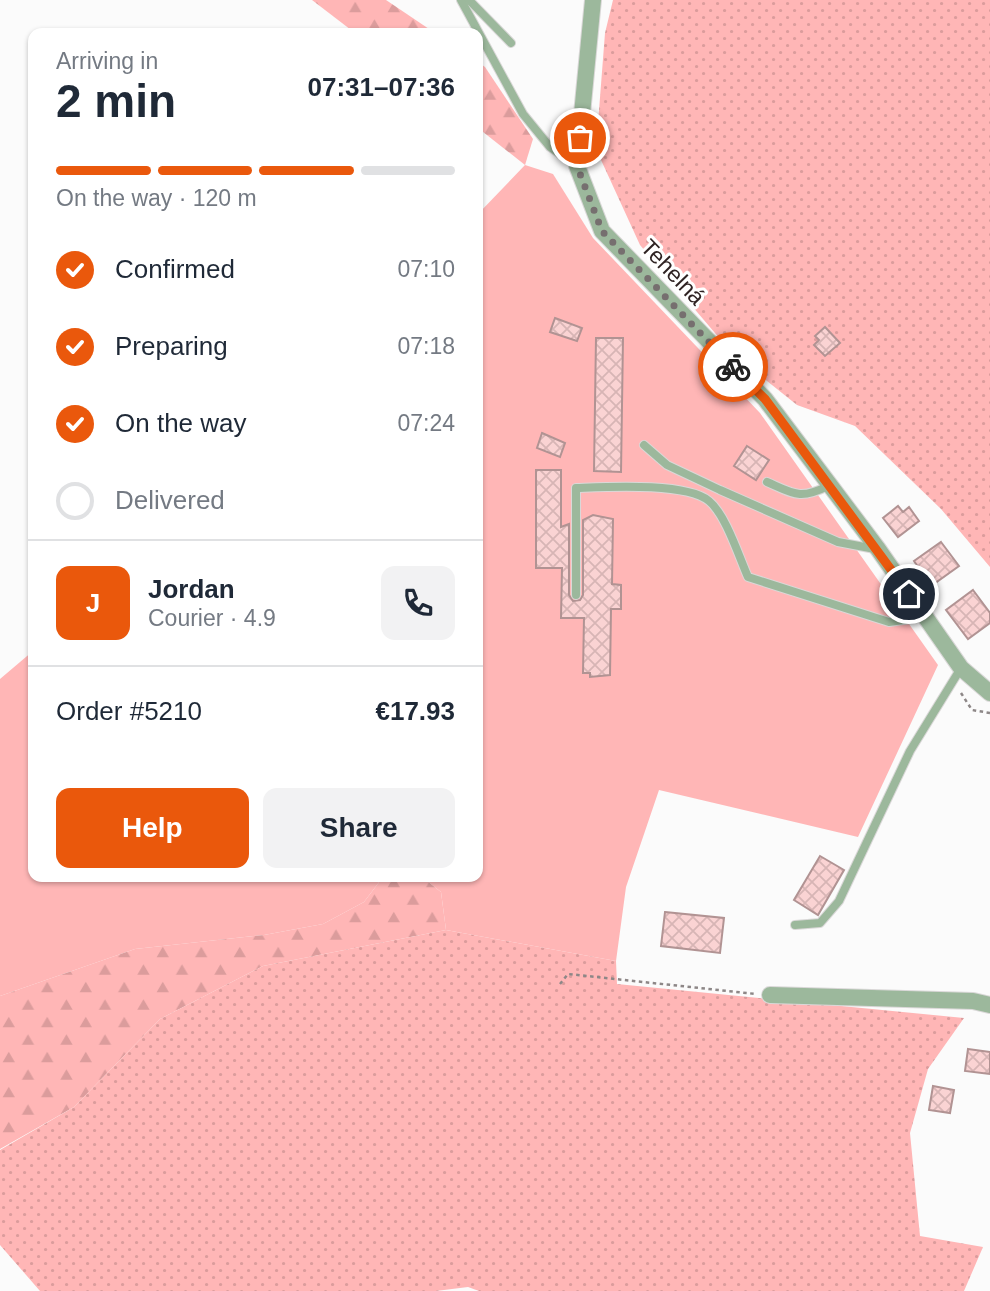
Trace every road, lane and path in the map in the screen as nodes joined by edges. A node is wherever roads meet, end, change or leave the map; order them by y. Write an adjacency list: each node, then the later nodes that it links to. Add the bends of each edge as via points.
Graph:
1 (461, 0): 4 (lane)
2 (469, 0): 6 (lane)
3 (593, 0): 7 (street, Tehelná)
4 (476, 28)
5 (483, 40): 7 (lane, via 523,114 550,147)
6 (511, 43)
7 (577, 166): 10 (street, Tehelná, via 602,231 765,399)
8 (644, 445): 11 (lane, via 667,464 732,495 838,542)
9 (767, 482): 10 (lane, via 797,496)
10 (828, 486): 11 (street, Tehelná)
11 (878, 549): 13 (street, Tehelná)
12 (576, 595): 13 (lane, via 576,488 622,486 680,490 708,500 748,577 889,622)
13 (924, 617): 14 (street, Tehelná)
14 (961, 668): 15 (street, Tehelná); 16 (lane, via 910,751 839,901 820,923)
15 (990, 692)
16 (795, 925)
17 (560, 984): 18 (path, via 568,974)
18 (769, 995): 19 (street)
19 (990, 1005)

